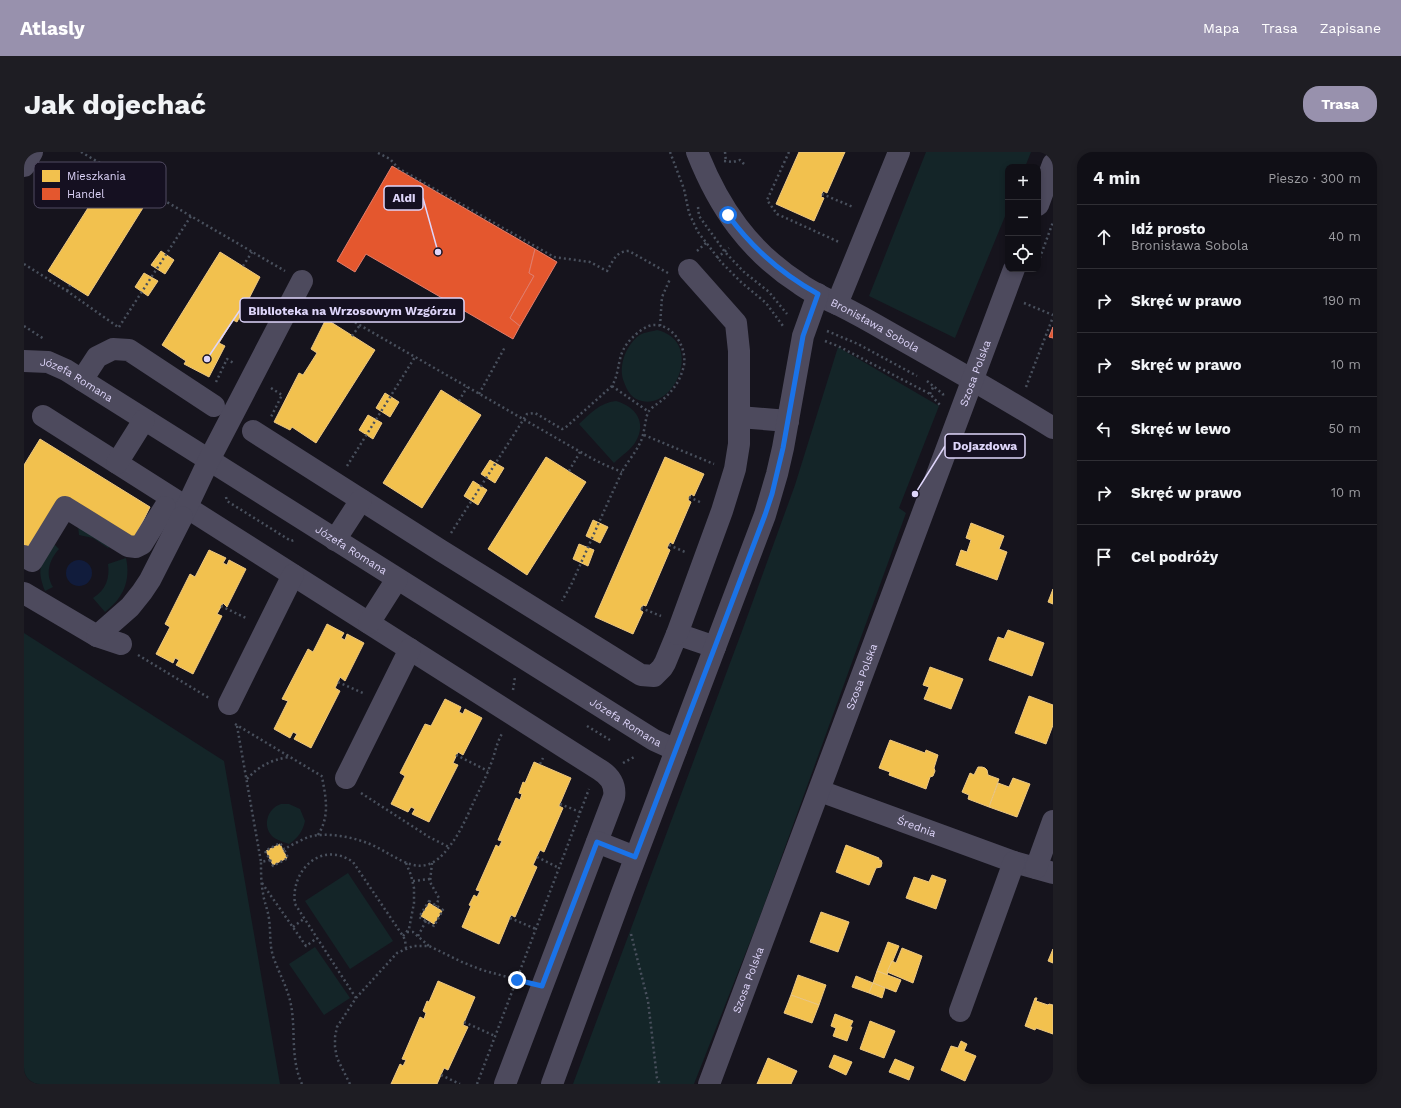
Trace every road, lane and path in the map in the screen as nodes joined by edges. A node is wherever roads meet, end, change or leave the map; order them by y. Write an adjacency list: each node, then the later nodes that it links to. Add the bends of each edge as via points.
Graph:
1 (32, 152): 12 (street)
2 (81, 152): 9 (path)
3 (697, 152): 30 (street, Bronisława Sobola, via 721,204 741,232 761,254 788,276)
4 (725, 152): 10 (path)
5 (789, 152): 20 (path, via 767,200 777,214)
6 (899, 152): 32 (street)
7 (378, 153): 26 (path, via 390,159 398,168 554,257 590,262 607,271 617,254 629,251)
8 (719, 160): 10 (path)
9 (98, 162)
10 (726, 162): 13 (path, via 740,160)
11 (1053, 164): 15 (street)
12 (24, 166)
13 (746, 166)
14 (822, 194): 17 (path)
15 (1040, 200)
16 (166, 202): 18 (path)
17 (855, 208)
18 (191, 216): 21 (path); 29 (path, via 119,328)
19 (1053, 222): 22 (path)
20 (842, 243)
21 (252, 252): 24 (path); 27 (path)
22 (1041, 255)
23 (24, 264): 29 (path)
24 (243, 266)
25 (1013, 272): 42 (street, Szosa Polska)
26 (681, 273): 51 (street, via 736,323 739,352)
27 (302, 281): 34 (path, via 308,295); 59 (street)
28 (70, 285): 29 (path)
29 (67, 291)
30 (818, 294): 32 (street, Bronisława Sobola); 54 (street, via 803,336)
31 (1023, 303): 33 (path)
32 (837, 304): 42 (street, Bronisława Sobola)
33 (1053, 316): 46 (path)
34 (360, 325): 36 (path); 39 (path)
35 (24, 326): 37 (path)
36 (352, 336)
37 (48, 342)
38 (505, 347): 45 (path)
39 (415, 357): 44 (path); 64 (path)
40 (24, 361): 41 (street, Józefa Romana, via 48,362)
41 (82, 380): 48 (street, via 97,357 113,349 129,350); 53 (street, Józefa Romana)
42 (973, 380): 55 (street, Bronisława Sobola); 96 (street, Szosa Polska)
43 (612, 386): 49 (path); 49 (path, via 625,346 645,328 654,325 664,327 675,335 686,359 674,389); 52 (path, via 565,428 562,429 535,413 527,414)
44 (467, 387): 45 (path); 47 (path)
45 (480, 394): 52 (path)
46 (1024, 394)
47 (459, 401)
48 (214, 406)
49 (648, 412): 57 (path)
50 (43, 416): 60 (street)
51 (739, 417): 54 (street); 61 (street, via 739,444)
52 (524, 419): 58 (path); 68 (path)
53 (144, 420): 59 (street, Józefa Romana); 60 (street)
54 (788, 420): 80 (street, via 777,474 765,515)
55 (1053, 428)
56 (254, 431): 64 (street)
57 (644, 435): 61 (path, via 698,459); 63 (path)
58 (580, 452): 62 (path); 63 (path)
59 (209, 460): 66 (street); 67 (street, Józefa Romana)
60 (117, 463): 66 (street)
61 (735, 469): 77 (street)
62 (569, 471)
63 (622, 472): 74 (path, via 571,585)
64 (336, 483): 65 (street)
65 (361, 500): 67 (street); 68 (street)
66 (174, 509): 69 (street, via 142,544 136,547 128,546 65,507 32,561); 70 (street); 78 (street, via 150,580 130,607)
67 (335, 540): 71 (street, Józefa Romana)
68 (440, 550): 74 (street)
69 (24, 556)
70 (292, 574): 75 (street); 76 (street)
71 (397, 579): 75 (street); 82 (street, Józefa Romana)
72 (24, 592): 78 (street)
73 (221, 606): 76 (path)
74 (551, 619): 77 (street, via 634,672 648,676 654,676 662,668)
75 (369, 623): 81 (street)
76 (267, 628): 85 (street)
77 (677, 634): 80 (street)
78 (96, 636): 79 (street)
79 (121, 644): 85 (path)
80 (716, 647): 88 (street)
81 (410, 649): 84 (street); 86 (street)
82 (524, 659): 86 (path, via 516,673); 88 (street, Józefa Romana, via 654,740)
83 (338, 682): 84 (path)
84 (383, 704): 95 (street)
85 (229, 707): 87 (path, via 230,718)
86 (511, 713): 91 (street); 92 (path, via 510,722 497,743)
87 (236, 725): 90 (path); 94 (path)
88 (676, 750): 105 (street)
89 (456, 755): 92 (path)
90 (289, 757): 93 (path); 94 (path, via 265,764)
91 (597, 768): 98 (path); 101 (street, via 610,779 615,792)
92 (488, 771): 102 (path)
93 (322, 777): 95 (path); 100 (path, via 327,810 324,825)
94 (246, 779): 107 (path)
95 (344, 783): 102 (path, via 428,837)
96 (820, 791): 108 (street, Średnia); 143 (street, Szosa Polska)
97 (560, 804): 98 (path)
98 (580, 812): 111 (path)
99 (1053, 821): 112 (street)
100 (318, 835): 103 (path); 109 (path, via 340,836 361,841)
101 (597, 842): 105 (street); 130 (street)
102 (449, 847): 110 (path)
103 (284, 849): 106 (path, via 288,858 273,866); 106 (path, via 280,843 265,851)
104 (537, 857): 111 (path)
105 (635, 857): 141 (street)
106 (270, 860): 107 (path)
107 (261, 862): 115 (path)
108 (1014, 862): 112 (street, Średnia); 132 (street)
109 (406, 863): 110 (path); 114 (path)
110 (432, 863): 113 (path)
111 (559, 868): 121 (path)
112 (1044, 870)
113 (430, 879): 114 (path); 116 (path, via 439,898)
114 (412, 881): 123 (path, via 414,903)
115 (262, 883): 120 (path); 137 (path, via 274,959 290,1000 292,1042 297,1072)
116 (436, 906): 119 (path, via 429,901 419,917); 119 (path, via 443,910 434,926)
117 (304, 918): 120 (path); 124 (path, via 295,904 294,897 299,878 313,859 334,854 353,862); 126 (path, via 315,931)
118 (510, 918): 121 (path)
119 (426, 921): 125 (path)
120 (293, 927): 126 (path, via 306,946)
121 (536, 929): 129 (path)
122 (630, 929): 142 (path, via 648,1001 657,1078)
123 (407, 932): 124 (path); 125 (path, via 413,932)
124 (403, 936): 128 (path)
125 (418, 936): 127 (path)
126 (317, 938): 131 (path)
127 (429, 946): 128 (path); 129 (path, via 482,970)
128 (406, 948): 131 (path, via 391,958)
129 (517, 980): 130 (path); 134 (path)
130 (542, 986): 136 (street)
131 (356, 998): 138 (path, via 343,1016 335,1037 337,1058)
132 (960, 1011)
133 (464, 1022): 134 (path)
134 (495, 1036): 140 (path)
135 (441, 1075): 139 (path)
136 (512, 1082)
137 (302, 1084)
138 (350, 1084)
139 (460, 1084)
140 (477, 1084)
141 (552, 1084)
142 (660, 1084)
143 (709, 1084)

